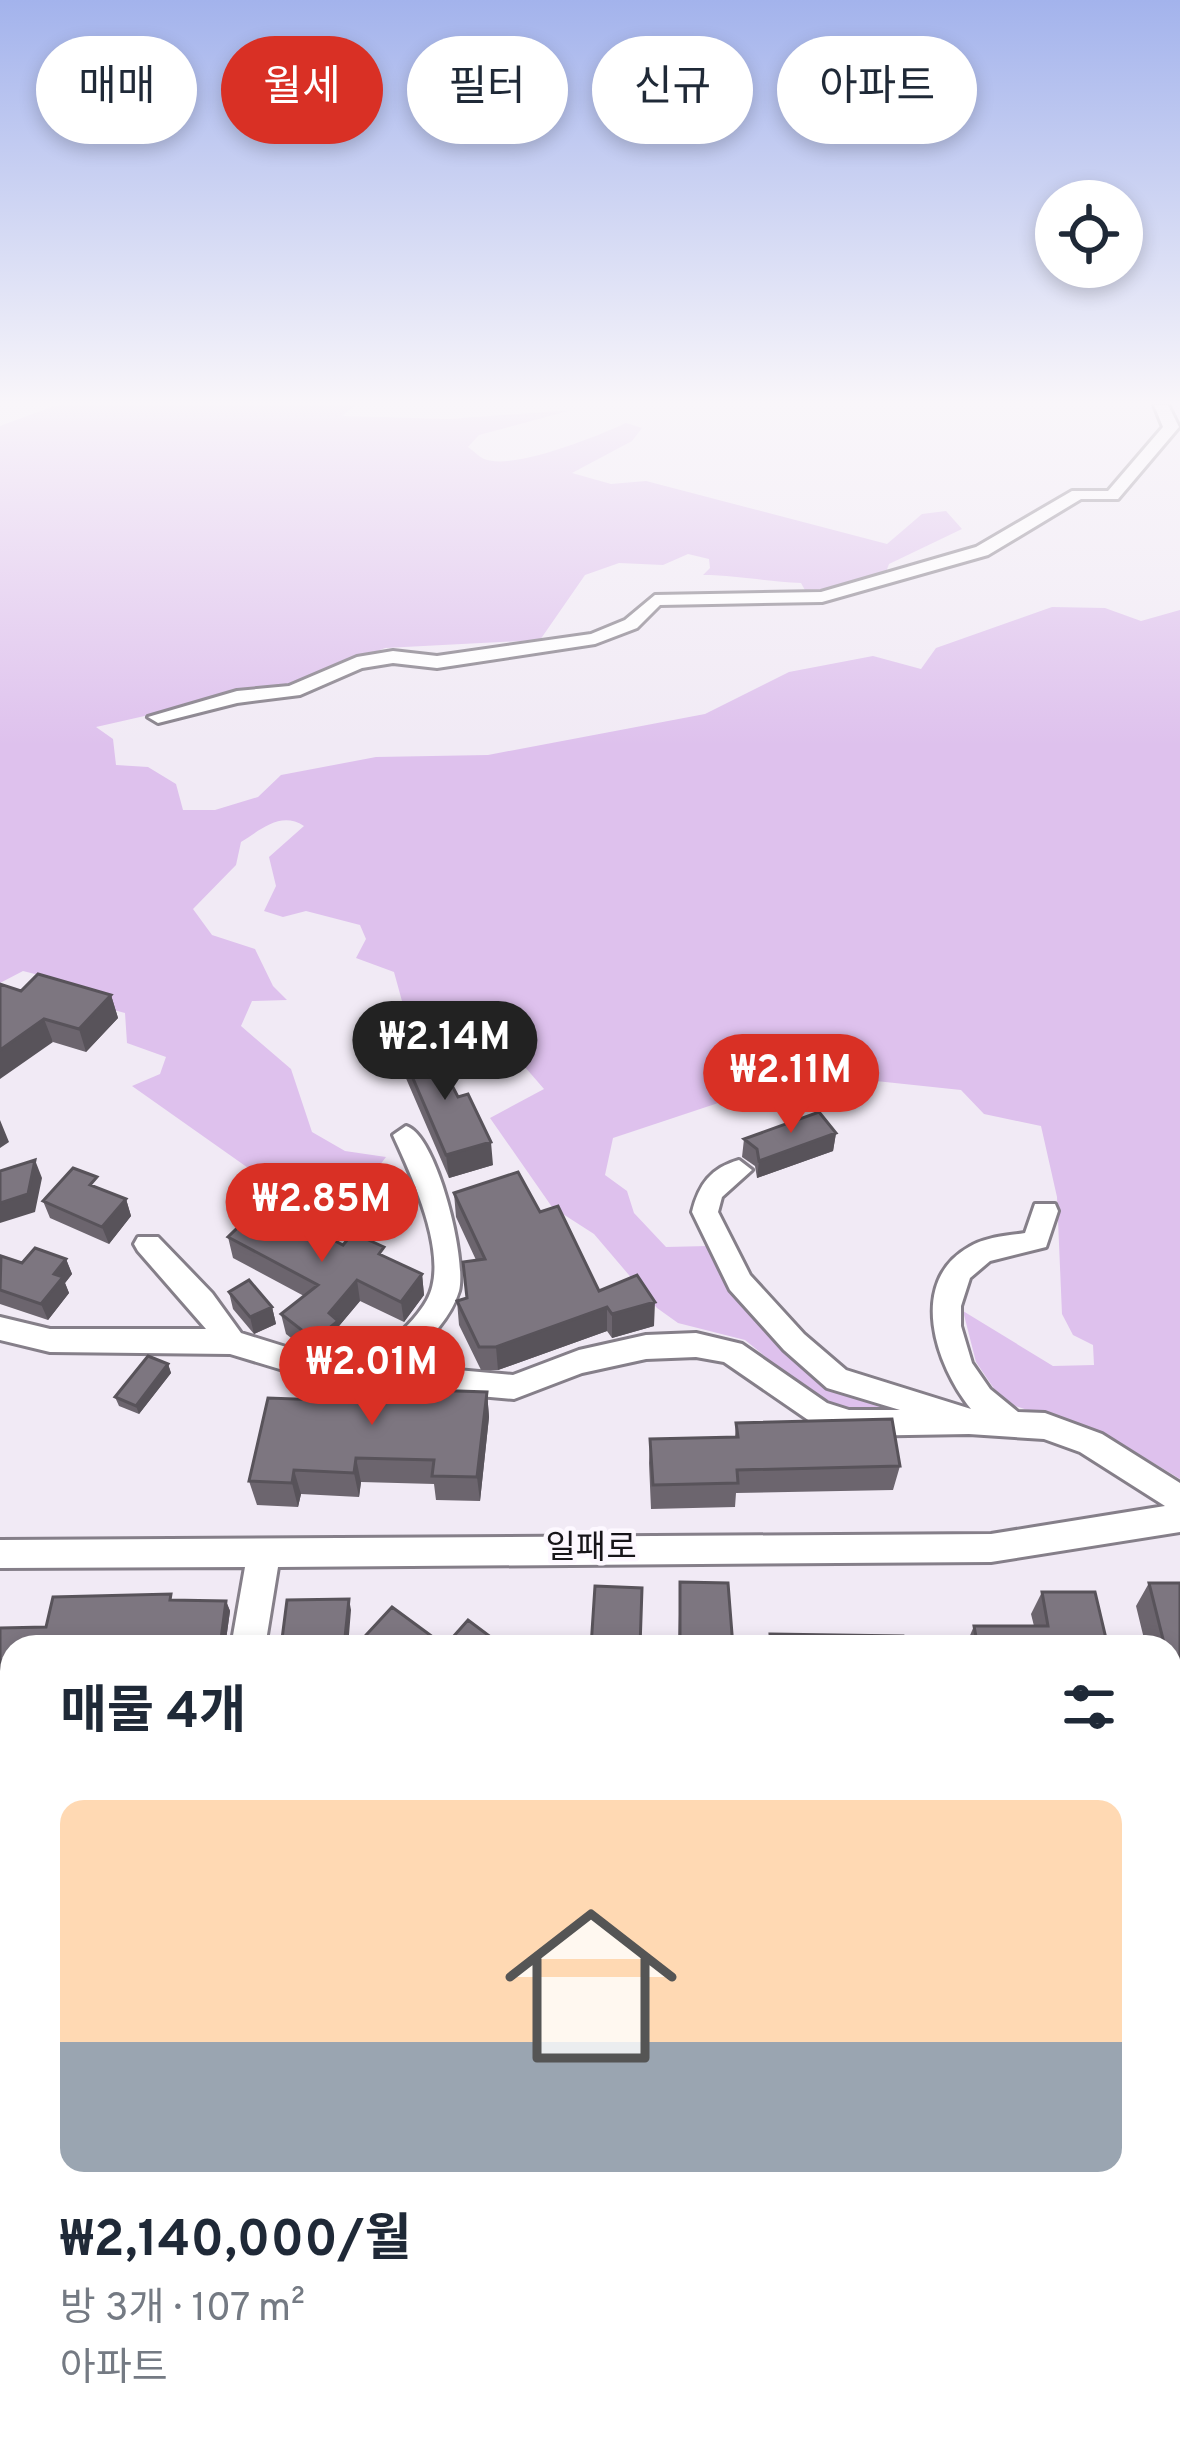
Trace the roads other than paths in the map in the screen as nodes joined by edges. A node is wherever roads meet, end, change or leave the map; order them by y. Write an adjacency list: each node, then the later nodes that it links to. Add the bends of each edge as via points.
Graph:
1 (1036, 519): 2 (street, via 982,551 822,597 655,600 631,624 595,639 437,662 357,663 293,691)
2 (158, 717)
3 (406, 1135): 9 (street, via 432,1195 449,1270 439,1306)
4 (739, 1170): 10 (street, via 710,1193 705,1212 740,1282 794,1342 837,1379)
5 (1045, 1211): 11 (street, via 1036,1240 969,1259 947,1295 955,1363)
6 (148, 1244): 8 (street)
7 (0, 1328): 8 (street, via 61,1338)
8 (232, 1342): 9 (street)
9 (366, 1383): 10 (street, via 412,1376 514,1387 579,1362 696,1345 732,1352 817,1413 849,1423)
10 (969, 1420): 11 (street)
11 (1009, 1422): 12 (street, via 1091,1443)
12 (1180, 1499)
13 (1180, 1518): 14 (street, 일패로, via 991,1548)
14 (264, 1552): 15 (street, 일패로); 16 (street)
15 (0, 1554)
16 (250, 1635)

